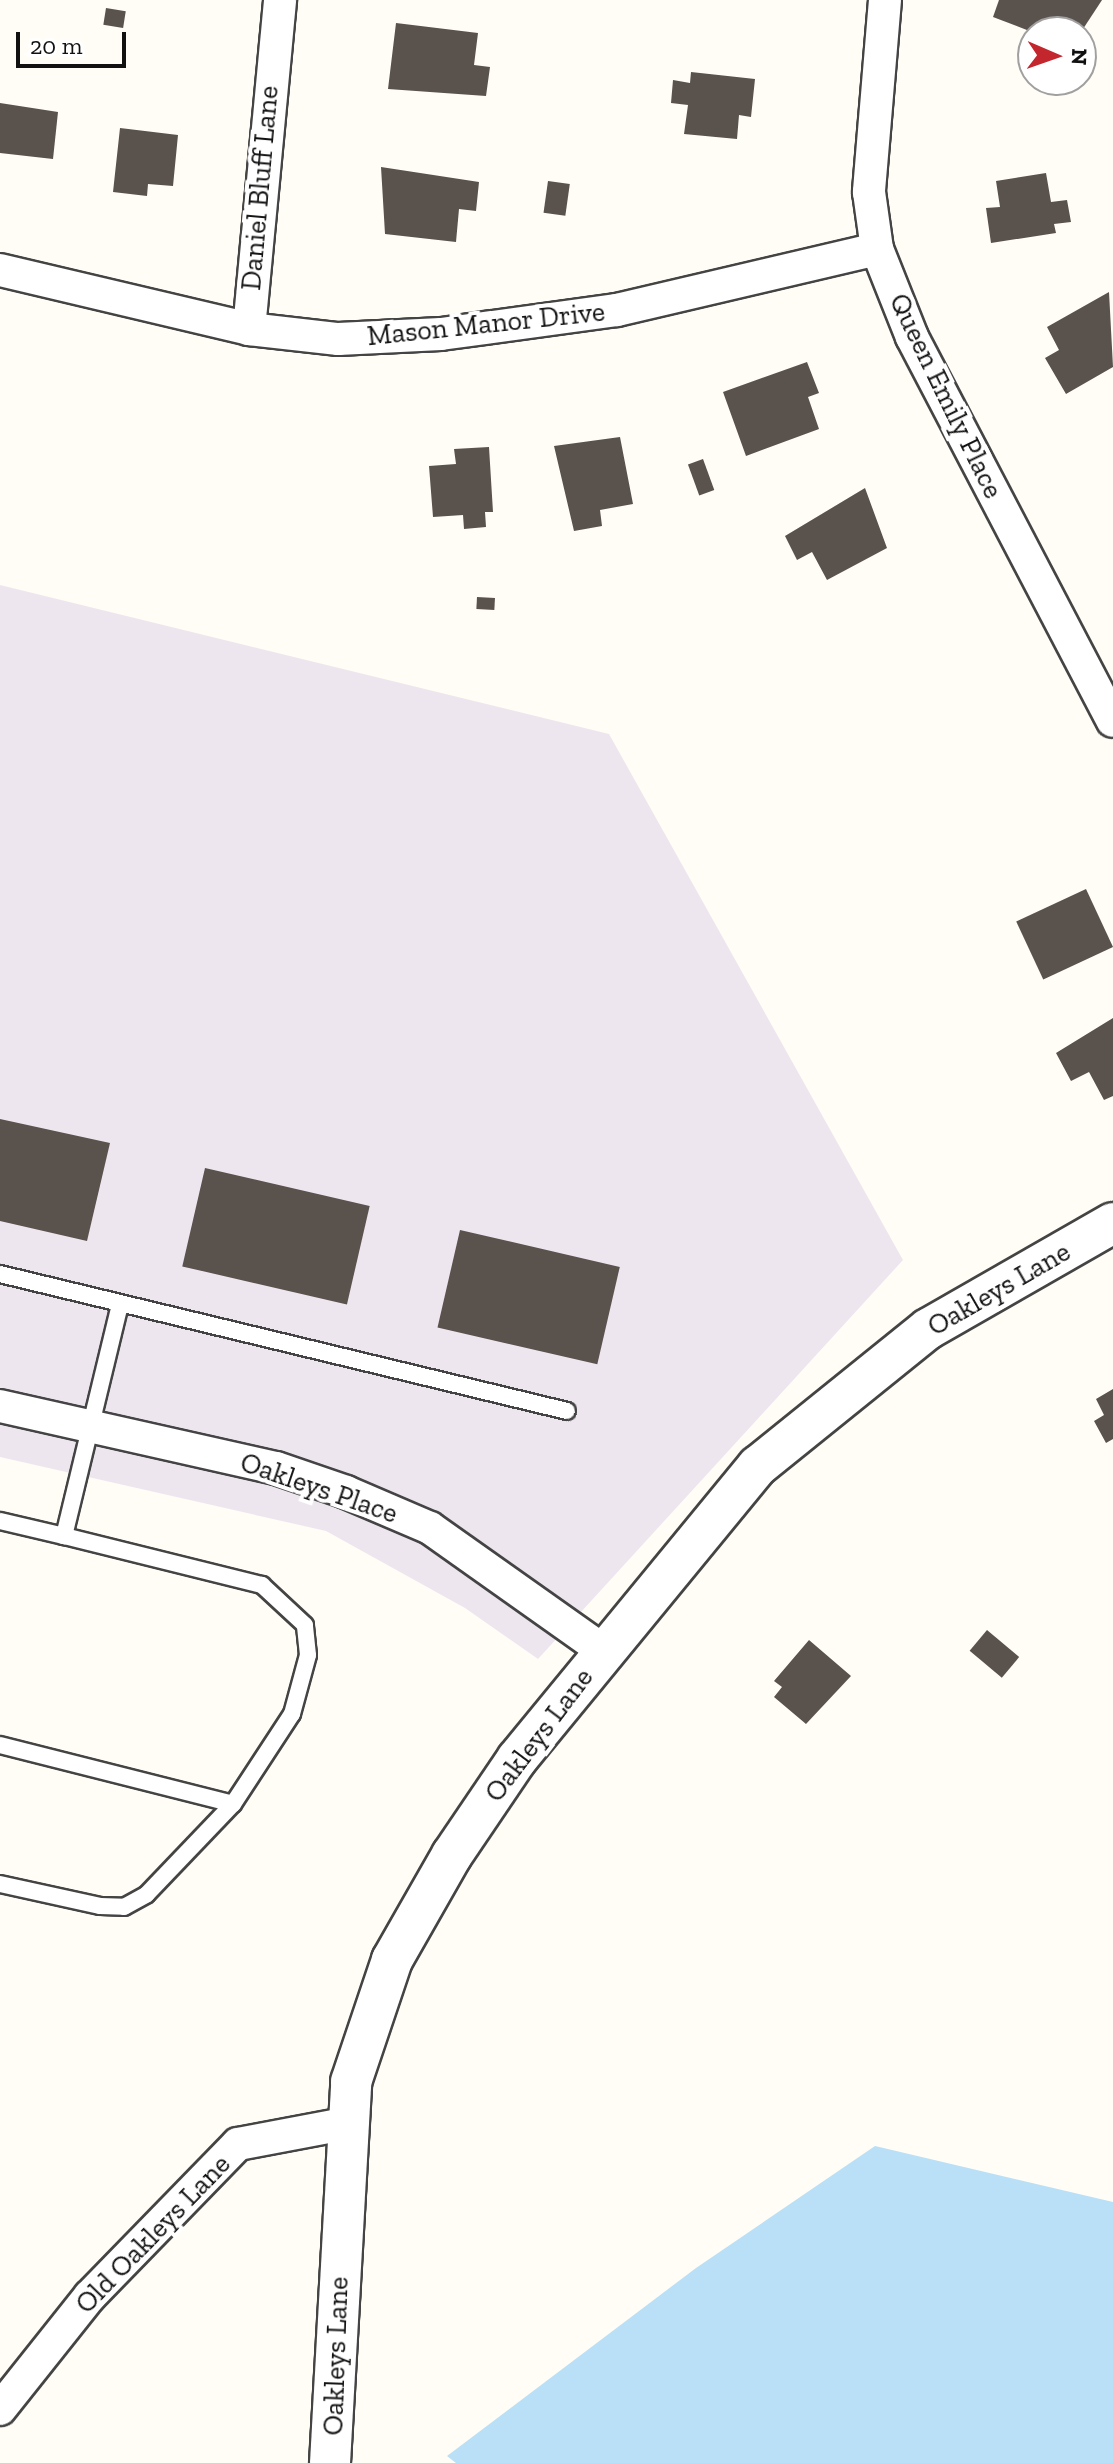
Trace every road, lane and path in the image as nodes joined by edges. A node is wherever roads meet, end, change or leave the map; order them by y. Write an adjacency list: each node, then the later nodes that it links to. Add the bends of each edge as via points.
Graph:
1 (280, 0): 5 (street, Daniel Bluff Lane)
2 (885, 0): 3 (street, Queen Emily Place, via 869,192)
3 (877, 249): 5 (street, Mason Manor Drive, via 617,310 441,334 338,339); 6 (street, Queen Emily Place, via 912,337)
4 (0, 270): 5 (street, Mason Manor Drive)
5 (249, 329)
6 (1113, 721)
7 (1113, 1223): 15 (street, Oakleys Lane, via 928,1329 795,1431 698,1532)
8 (0, 1274): 9 (lane)
9 (120, 1304): 11 (lane); 12 (lane)
10 (0, 1406): 12 (street, Oakleys Place)
11 (567, 1411)
12 (94, 1427): 14 (lane); 15 (street, Oakleys Place, via 276,1468 430,1528)
13 (0, 1521): 14 (lane)
14 (64, 1536): 17 (lane, via 234,1574 288,1604 305,1625 308,1655 292,1714)
15 (602, 1650): 19 (street, Oakleys Lane, via 517,1759 420,1908 371,2012)
16 (0, 1745): 17 (lane)
17 (233, 1804): 18 (lane, via 147,1894 124,1907)
18 (0, 1884)
19 (344, 2124): 20 (street, Old Oakleys Lane, via 238,2144 90,2296); 21 (street, Oakleys Lane)
20 (0, 2409)
21 (330, 2463)

